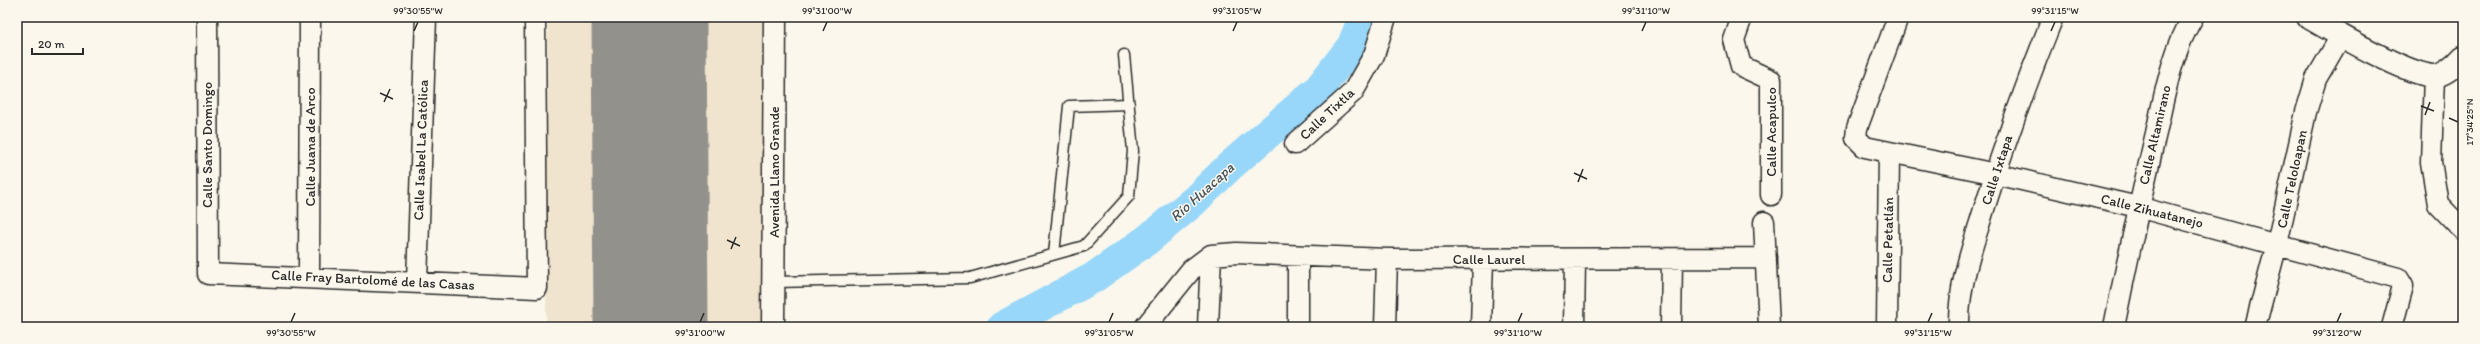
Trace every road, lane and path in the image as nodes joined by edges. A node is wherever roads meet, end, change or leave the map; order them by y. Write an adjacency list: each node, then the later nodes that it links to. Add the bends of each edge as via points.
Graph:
1 (207, 17): 33 (street, Calle Santo Domingo)
2 (310, 17): 34 (street, Calle Juana de Arco)
3 (426, 17): 35 (street, Calle Isabel La Católica)
4 (535, 17): 35 (street, Calle Fray Bartolomé de las Casas, via 537,288)
5 (775, 17): 36 (street, Avenida Llano Grande)
6 (1386, 17): 17 (street, Calle Tixtla, via 1374,55 1353,92)
7 (1742, 17): 20 (street, Calle Acapulco, via 1734,40 1742,66 1770,80)
8 (1898, 17): 18 (street, Calle Zihuatanejo, via 1857,128 1856,138 1865,147)
9 (2053, 17): 19 (street, Calle Ixtapa)
10 (2193, 17): 21 (street, Calle Altamirano, via 2183,34 2172,66)
11 (2308, 17): 12 (street)
12 (2341, 36): 15 (street, via 2416,72); 24 (street, Calle Teloloapan, via 2316,79 2306,112)
13 (1124, 56): 16 (lane)
14 (2463, 57): 15 (street, via 2456,66)
15 (2434, 76): 23 (street, via 2431,162 2438,204)
16 (1129, 104): 25 (lane, via 1133,151 1129,196 1084,246); 25 (lane, via 1069,106)
17 (1295, 144)
18 (1889, 154): 19 (street, Calle Zihuatanejo); 46 (street, Calle Petatlán)
19 (1996, 174): 21 (street, Calle Zihuatanejo); 47 (street, Calle Ixtapa, via 1963,277 1959,300)
20 (1771, 195)
21 (2138, 207): 24 (street, Calle Zihuatanejo); 48 (street, Calle Altamirano)
22 (1764, 222): 28 (street)
23 (2463, 230)
24 (2277, 244): 49 (street, Calle Teloloapan); 50 (street, Calle Zihuatanejo, via 2398,278 2403,286)
25 (1054, 254): 36 (lane, via 970,278)
26 (1211, 255): 27 (street, Calle Laurel, via 1236,253); 38 (street, via 1191,270); 39 (street)
27 (1298, 256): 29 (street, Calle Laurel); 40 (street)
28 (1766, 258): 32 (street, Calle Laurel); 45 (street)
29 (1387, 259): 30 (street, Calle Laurel); 41 (street)
30 (1483, 259): 31 (street, Calle Laurel); 42 (street)
31 (1575, 259): 32 (street, Calle Laurel); 43 (street)
32 (1672, 259): 44 (street)
33 (208, 274): 34 (street, Calle Fray Bartolomé de las Casas)
34 (309, 277): 35 (street, Calle Fray Bartolomé de las Casas)
35 (416, 282)
36 (774, 282): 37 (street, Avenida Llano Grande)
37 (773, 327)
38 (1145, 327)
39 (1208, 327)
40 (1298, 327)
41 (1385, 327)
42 (1481, 327)
43 (1574, 327)
44 (1671, 327)
45 (1769, 327)
46 (1887, 327)
47 (1960, 327)
48 (2114, 327)
49 (2255, 327)
50 (2392, 327)

